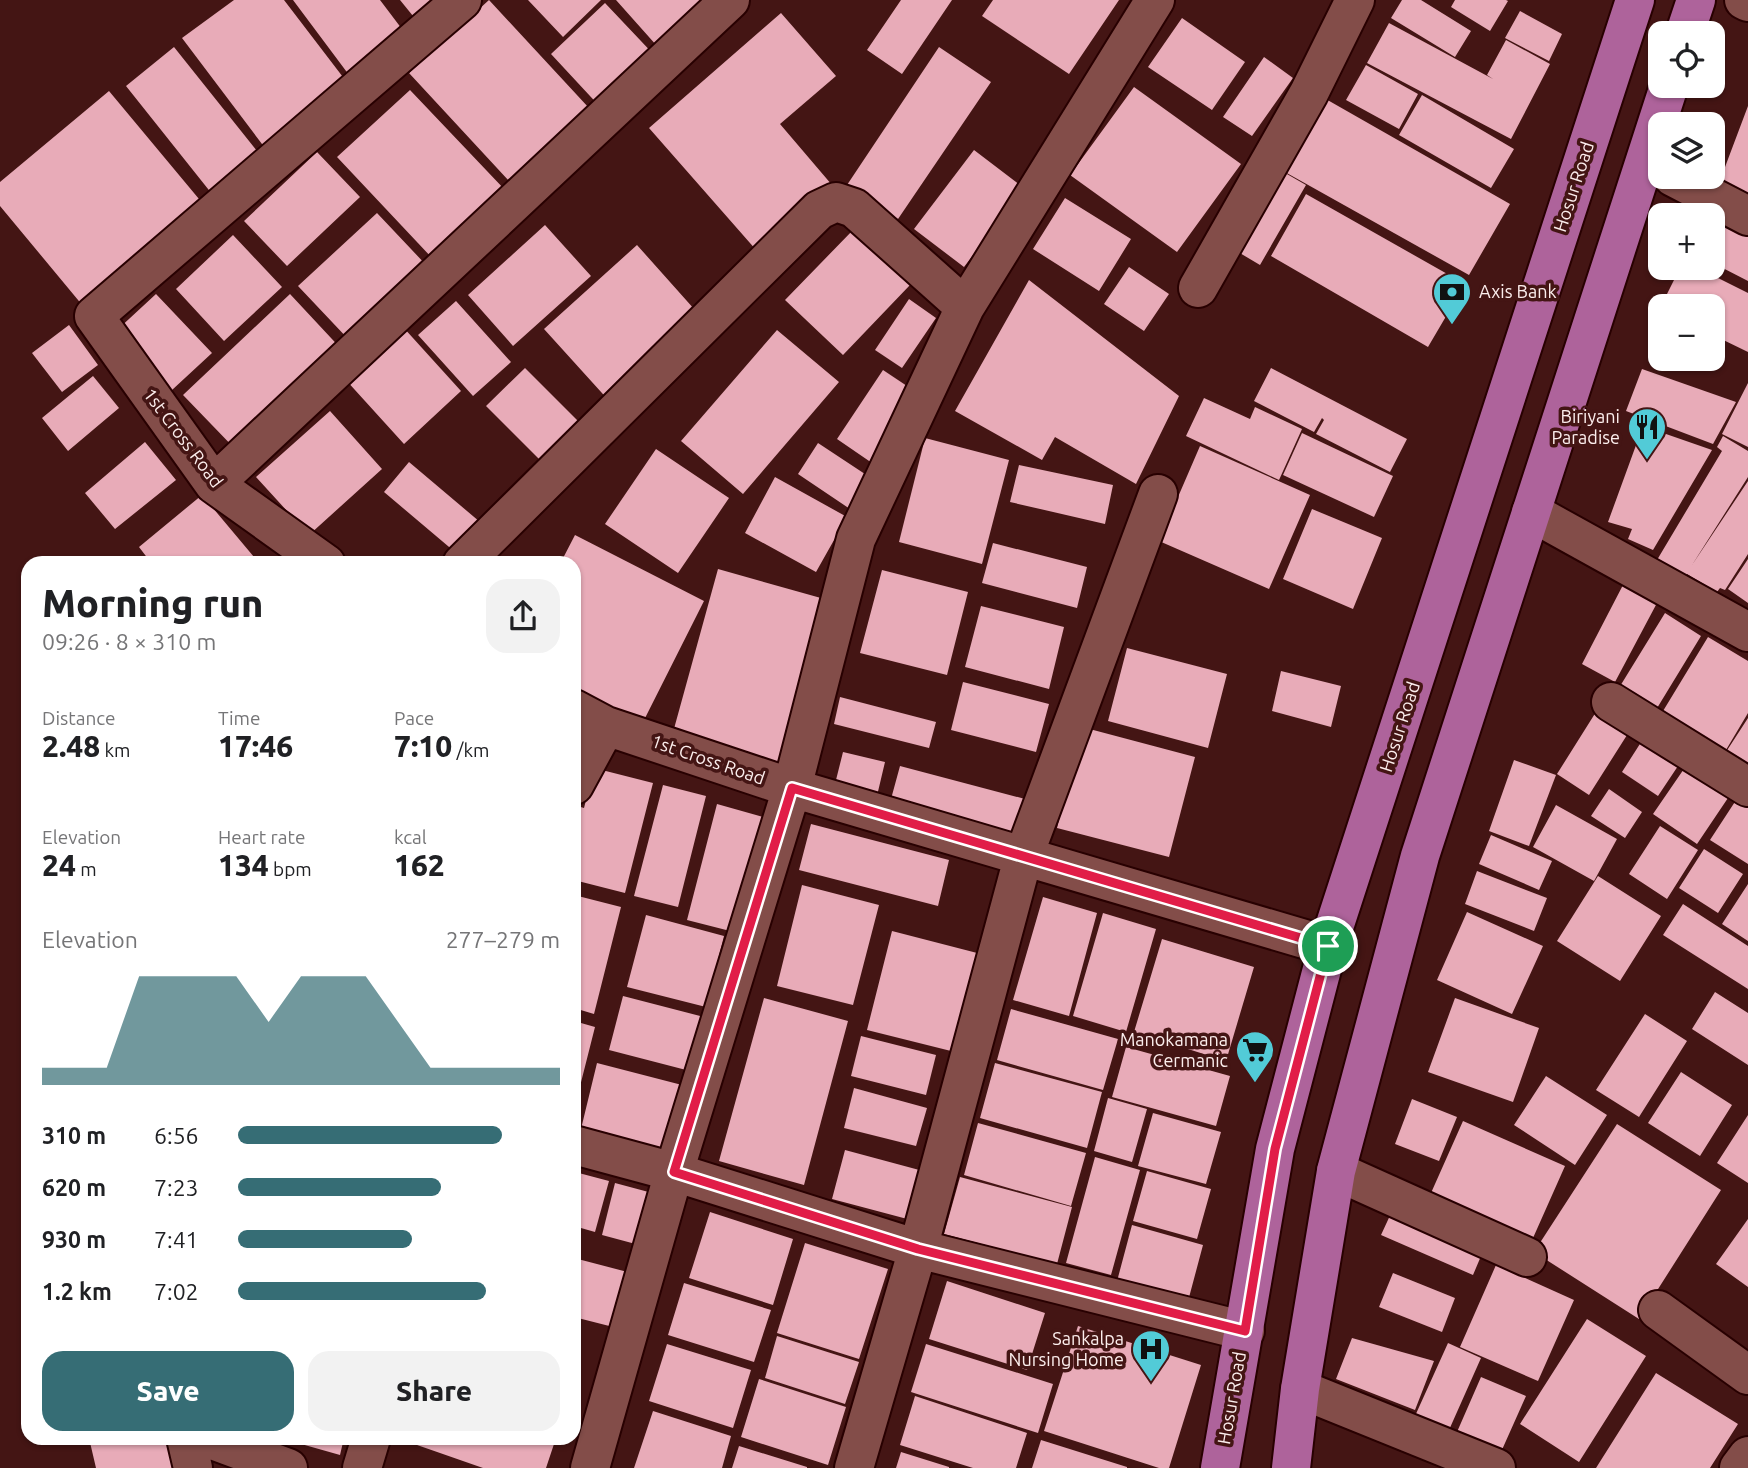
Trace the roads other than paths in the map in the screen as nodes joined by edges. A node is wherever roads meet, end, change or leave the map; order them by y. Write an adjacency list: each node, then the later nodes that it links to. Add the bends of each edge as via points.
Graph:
1 (463, 0): 13 (street, 1st Cross Road, via 94,316)
2 (730, 0): 13 (street)
3 (1155, 0): 12 (street)
4 (1355, 0): 11 (street, via 1309,93)
5 (1635, 0): 25 (main road, Hosur Road)
6 (1696, 0): 7 (main road)
7 (1689, 21)
8 (1653, 189): 15 (main road)
9 (1697, 189): 10 (street)
10 (1748, 215)
11 (1198, 288)
12 (965, 307): 17 (street, via 854,208 836,202 819,211); 22 (street, via 856,540)
13 (214, 484): 16 (street, 1st Cross Road)
14 (1158, 494): 24 (street)
15 (1531, 512): 18 (street); 27 (main road, via 1420,856)
16 (315, 556)
17 (470, 556)
18 (1748, 632)
19 (1611, 702): 23 (street)
20 (590, 717): 21 (street); 22 (street, 1st Cross Road)
21 (581, 755)
22 (792, 788): 24 (street, 1st Cross Road); 28 (street)
23 (1748, 788)
24 (1023, 858): 25 (street, 1st Cross Road); 29 (street)
25 (1328, 946): 32 (main road, Hosur Road, via 1275,1149)
26 (581, 1147): 28 (street)
27 (1336, 1171): 30 (street); 34 (main road)
28 (674, 1172): 29 (street); 42 (street)
29 (918, 1249): 32 (street); 43 (street)
30 (1527, 1257)
31 (1658, 1310): 33 (street)
32 (1245, 1331): 44 (main road, Hosur Road)
33 (1748, 1375)
34 (1300, 1389): 45 (main road); 46 (street)
35 (188, 1445): 39 (street)
36 (226, 1445): 40 (street)
37 (369, 1445): 41 (street)
38 (1748, 1456): 47 (street)
39 (193, 1468)
40 (288, 1468)
41 (362, 1468)
42 (590, 1468)
43 (854, 1468)
44 (1220, 1468)
45 (1291, 1468)
46 (1496, 1468)
47 (1739, 1468)

